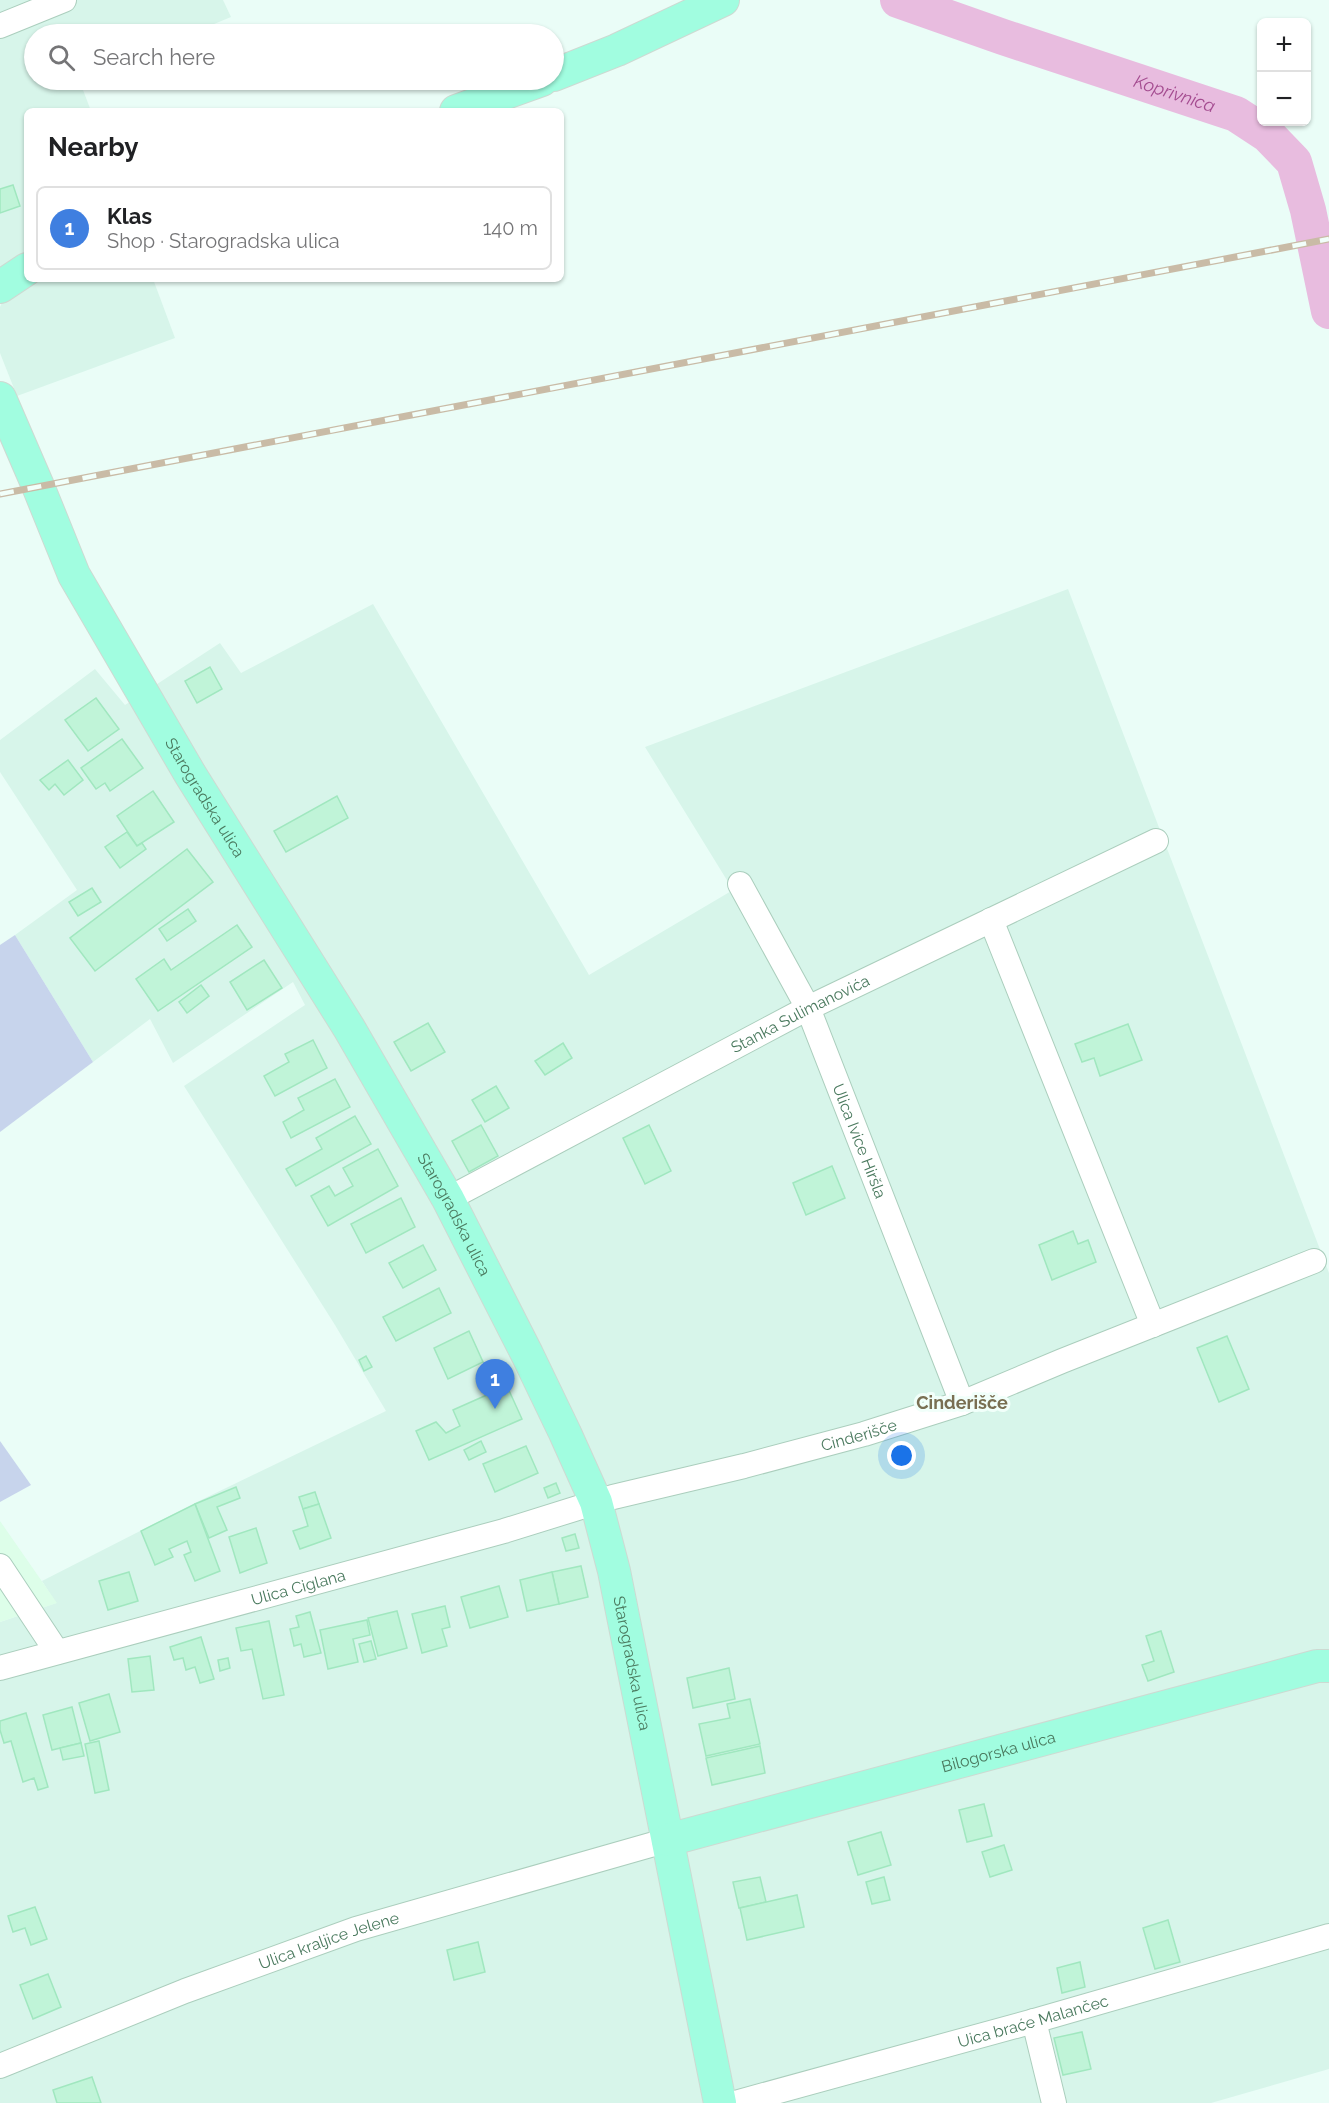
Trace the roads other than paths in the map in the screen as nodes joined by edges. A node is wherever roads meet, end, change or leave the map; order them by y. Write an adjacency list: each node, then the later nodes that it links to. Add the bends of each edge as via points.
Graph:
1 (64, 0): 3 (street)
2 (723, 0): 4 (main road)
3 (0, 26)
4 (564, 71)
5 (514, 90): 6 (main road)
6 (464, 108)
7 (24, 262): 8 (main road)
8 (0, 266)
9 (24, 270): 10 (main road)
10 (0, 287)
11 (0, 398): 12 (main road, Starogradska ulica)
12 (10, 437): 17 (main road, Starogradska ulica, via 38,486 74,575 113,646 349,1028)
13 (1156, 841): 15 (street, Stanka Sulimanovića)
14 (740, 884): 16 (street, Ulica Ivice Hiršla)
15 (991, 920): 16 (street, Stanka Sulimanovića); 19 (street)
16 (808, 1008): 17 (street, Stanka Sulimanovića); 20 (street, Ulica Ivice Hiršla)
17 (448, 1199): 21 (main road, Starogradska ulica, via 532,1363)
18 (1314, 1261): 19 (street, Cinderišče)
19 (1153, 1324): 20 (street, Cinderišče)
20 (962, 1403): 21 (street, Cinderišče, via 864,1434)
21 (596, 1502): 23 (street, Ulica Ciglana, via 504,1531); 26 (main road, Starogradska ulica, via 614,1571)
22 (0, 1566): 23 (street)
23 (57, 1652): 25 (street, Ulica Ciglana)
24 (1329, 1666): 26 (main road, Bilogorska ulica)
25 (0, 1668)
26 (668, 1840): 29 (street, Ulica kraljice Jelene, via 356,1929 185,1990); 30 (main road, Starogradska ulica)
27 (1329, 1936): 28 (street, Uica braće Malančec)
28 (1034, 2021): 31 (street, Uica braće Malančec); 32 (street)
29 (0, 2066)
30 (720, 2103)
31 (735, 2103)
32 (1054, 2103)

